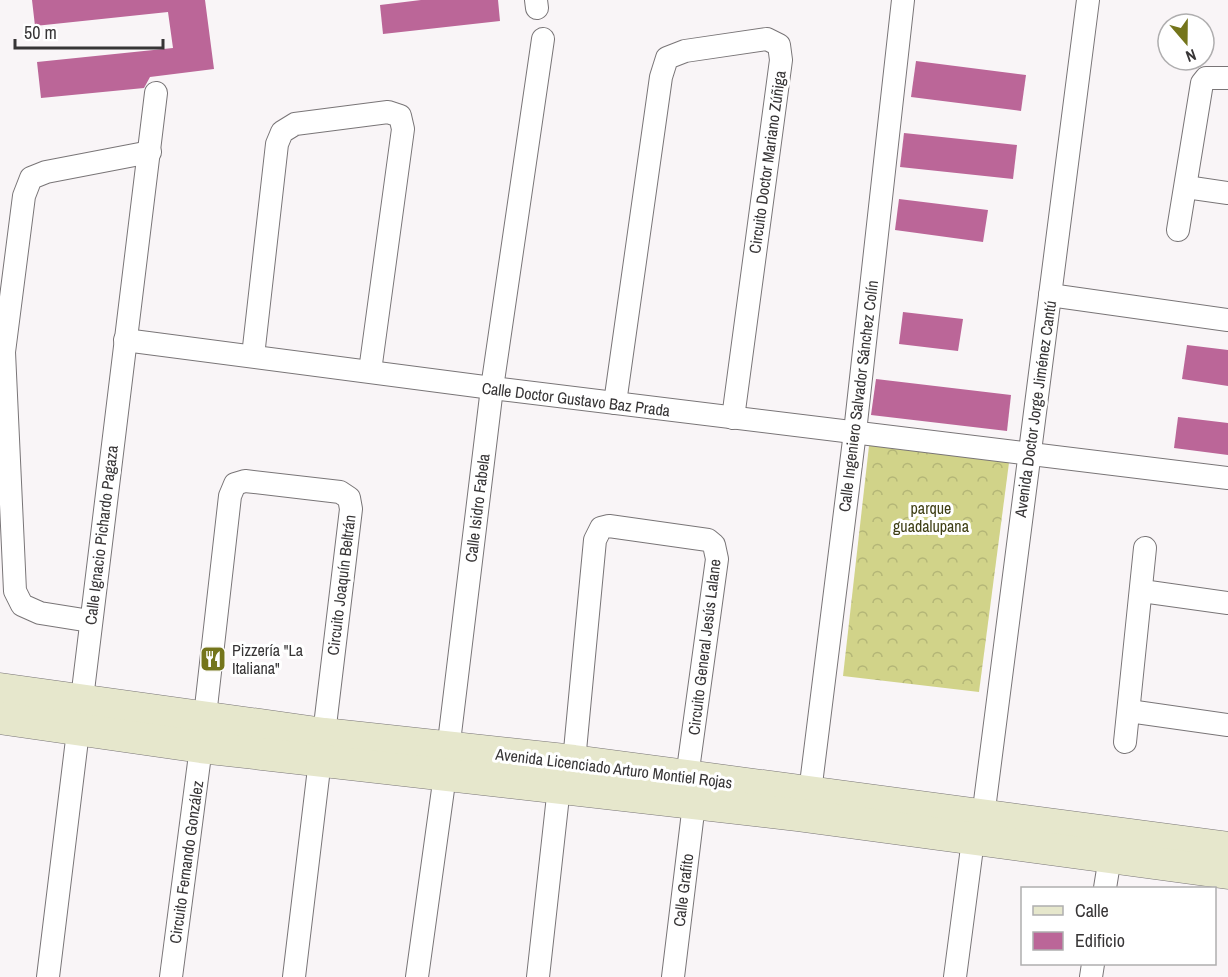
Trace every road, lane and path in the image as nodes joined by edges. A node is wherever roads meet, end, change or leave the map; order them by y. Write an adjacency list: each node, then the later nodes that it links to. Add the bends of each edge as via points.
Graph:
1 (903, 0): 18 (street, Calle Ingeniero Salvador Sánchez Colín)
2 (1088, 0): 10 (street, Avenida Doctor Jorge Jiménez Cantú)
3 (543, 39): 15 (street, Calle Isidro Fabela)
4 (1228, 78): 7 (street, via 1206,78 1202,83)
5 (156, 93): 6 (street, Calle Ignacio Pichardo Pagaza)
6 (150, 152): 12 (street, Calle Ignacio Pichardo Pagaza); 24 (street, via 31,178 24,196 4,352 15,591 22,605 40,613)
7 (1186, 187): 8 (street); 9 (street)
8 (1228, 193)
9 (1178, 230)
10 (1050, 295): 11 (street); 19 (street, Avenida Doctor Jorge Jiménez Cantú)
11 (1228, 320)
12 (125, 340): 13 (street, Calle Doctor Gustavo Baz Prada); 24 (street, Calle Ignacio Pichardo Pagaza)
13 (253, 356): 14 (street, Calle Doctor Gustavo Baz Prada); 14 (street, via 277,144 282,132 295,124 388,112 400,117 403,129)
14 (370, 371): 15 (street, Calle Doctor Gustavo Baz Prada)
15 (492, 388): 16 (street, Calle Doctor Gustavo Baz Prada); 34 (street, Calle Isidro Fabela)
16 (615, 403): 17 (street, Calle Doctor Gustavo Baz Prada); 17 (street, Circuito Doctor Mariano Zúñiga, via 661,77 667,58 686,51 768,39 779,45 781,60)
17 (733, 418): 18 (street, Calle Doctor Gustavo Baz Prada)
18 (855, 432): 19 (street, Calle Doctor Gustavo Baz Prada); 37 (street, Calle Ingeniero Salvador Sánchez Colín)
19 (1028, 452): 20 (street, Calle Doctor Gustavo Baz Prada); 38 (street, Avenida Doctor Jorge Jiménez Cantú)
20 (1228, 478)
21 (1145, 548): 22 (street)
22 (1142, 591): 23 (street); 26 (street)
23 (1228, 603)
24 (90, 621): 27 (street, Calle Ignacio Pichardo Pagaza)
25 (0, 688): 27 (main road, Avenida Licenciado Arturo Montiel Rojas)
26 (1129, 711): 30 (street); 31 (street)
27 (79, 714): 28 (main road, Avenida Licenciado Arturo Montiel Rojas); 29 (main road, Avenida Licenciado Arturo Montiel Rojas); 32 (main road, Avenida Licenciado Arturo Montiel Rojas); 44 (street, Calle Ignacio Pichardo Pagaza)
28 (205, 716): 33 (main road, Avenida Licenciado Arturo Montiel Rojas); 33 (street, Circuito Joaquín Beltrán, via 230,496 235,484 245,481 340,492 349,498 351,509)
29 (0, 718)
30 (1228, 725)
31 (1125, 742)
32 (201, 747): 33 (main road, Avenida Licenciado Arturo Montiel Rojas); 45 (street, Circuito Fernando González)
33 (322, 747): 34 (main road, Avenida Licenciado Arturo Montiel Rojas); 46 (street)
34 (446, 762): 35 (main road, Avenida Licenciado Arturo Montiel Rojas); 47 (street, Calle Isidro Fabela)
35 (566, 774): 36 (main road, Avenida Licenciado Arturo Montiel Rojas); 36 (street, Circuito General Jesús Lalane, via 595,540 601,528 609,526 708,540 714,545 717,559); 48 (street)
36 (690, 790): 37 (main road, Avenida Licenciado Arturo Montiel Rojas); 38 (main road, Avenida Licenciado Arturo Montiel Rojas); 43 (street, Calle Grafito)
37 (810, 792): 38 (main road, Avenida Licenciado Arturo Montiel Rojas)
38 (978, 828): 39 (main road, Avenida Licenciado Arturo Montiel Rojas); 40 (main road, Avenida Licenciado Arturo Montiel Rojas); 49 (street, Avenida Doctor Jorge Jiménez Cantú)
39 (1228, 848)
40 (1110, 856): 41 (main road, Avenida Licenciado Arturo Montiel Rojas); 42 (street)
41 (1228, 873)
42 (1105, 887)
43 (680, 976)
44 (48, 977)
45 (171, 977)
46 (294, 977)
47 (417, 977)
48 (538, 977)
49 (955, 977)

